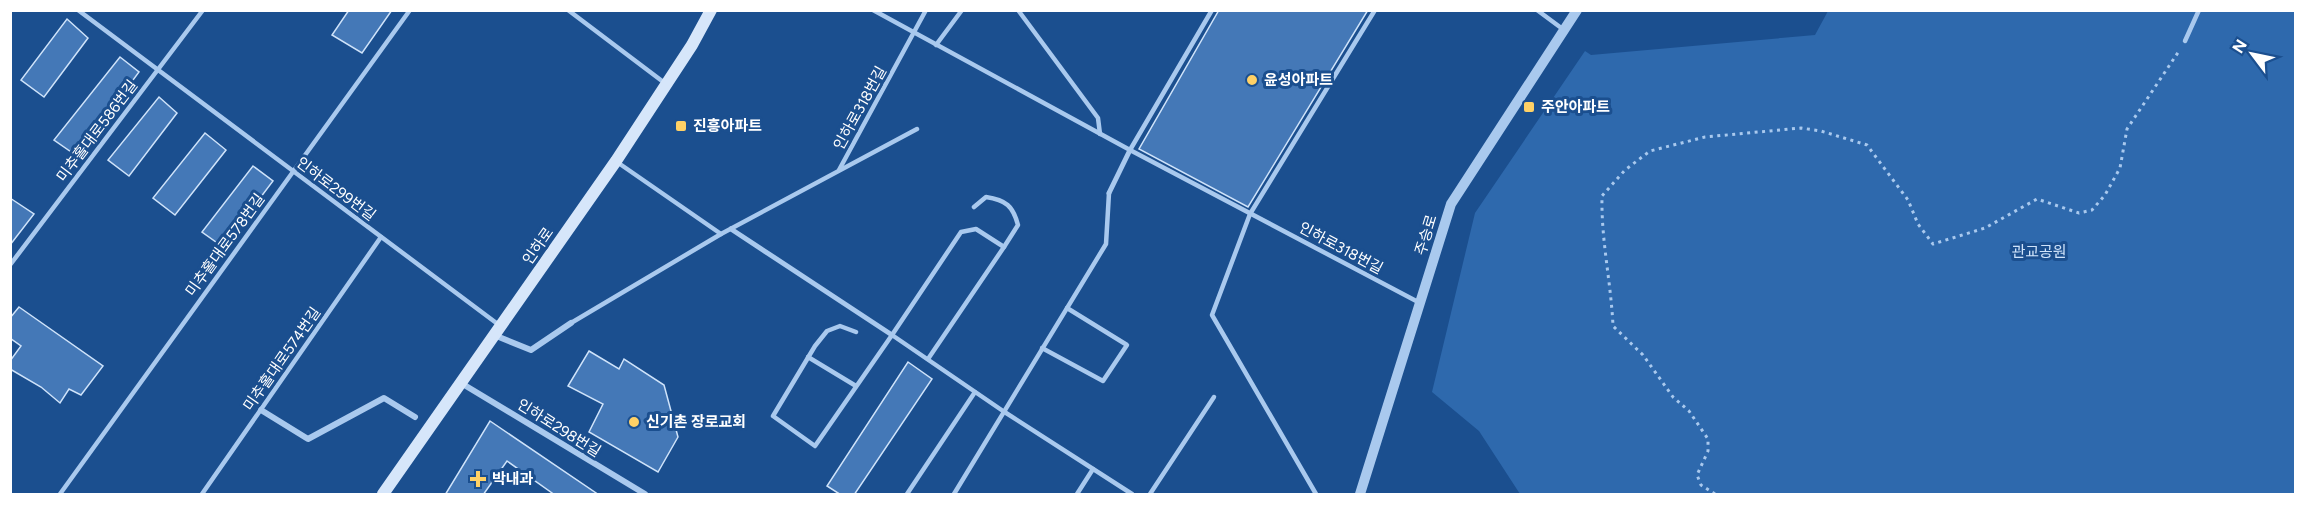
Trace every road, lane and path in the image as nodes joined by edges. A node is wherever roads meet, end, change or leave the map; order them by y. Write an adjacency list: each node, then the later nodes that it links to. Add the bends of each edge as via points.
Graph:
1 (78, 10): 19 (lane, 인하로299번길)
2 (203, 10): 19 (lane, 미추홀대로586번길)
3 (410, 10): 26 (lane, 미추홀대로578번길)
4 (568, 10): 20 (lane)
5 (711, 10): 20 (main road, 인하로)
6 (873, 10): 16 (lane, 인하로318번길)
7 (926, 10): 16 (lane, 인하로318번길)
8 (962, 10): 18 (lane)
9 (1018, 10): 22 (lane, via 1098,118)
10 (1212, 10): 23 (lane)
11 (1375, 10): 29 (lane)
12 (1537, 10): 15 (lane)
13 (1576, 10): 15 (street, 주승로)
14 (2199, 10): 17 (lane)
15 (1564, 30): 35 (street, 주승로, via 1451,204)
16 (914, 33): 18 (lane, 인하로318번길); 25 (lane, 인하로318번길)
17 (2185, 42): 63 (path, via 2127,129 2120,168 2105,195 2092,210 2079,213 2037,199 1985,228 1934,244 1918,224 1908,200 1867,145 1801,128 1705,137 1650,151 1625,170 1602,196 1601,231 1609,269 1612,326 1643,355 1704,432 1708,451 1697,475 1701,485)
18 (936, 45): 22 (lane, 인하로318번길)
19 (158, 70): 26 (lane, 인하로299번길); 34 (lane, 미추홀대로586번길)
20 (666, 84): 24 (main road, 인하로)
21 (917, 129): 25 (lane)
22 (1100, 134): 23 (lane, 인하로318번길)
23 (1130, 150): 27 (street); 29 (lane, 인하로318번길)
24 (616, 161): 31 (lane); 38 (main road, 인하로)
25 (839, 170): 30 (lane, 인하로318번길)
26 (294, 172): 32 (lane, 인하로299번길); 53 (lane, 미추홀대로578번길)
27 (1109, 193): 36 (lane, via 1106,244)
28 (974, 207): 33 (lane, via 986,197 1002,200 1014,209 1018,225)
29 (1250, 214): 35 (lane, 인하로318번길); 61 (lane, via 1212,315)
30 (731, 229): 31 (lane, 인하로318번길); 40 (street)
31 (721, 234): 37 (lane, 인하로318번길)
32 (381, 237): 38 (lane, 인하로299번길); 48 (lane, 미추홀대로574번길)
33 (1004, 248): 40 (lane, via 976,229 961,232); 43 (lane)
34 (10, 265)
35 (1420, 303): 62 (street, 주승로)
36 (1066, 308): 41 (lane); 41 (lane, via 1126,345 1103,381)
37 (571, 323): 38 (street, via 531,350)
38 (497, 331): 44 (main road, 인하로)
39 (856, 332): 42 (lane, via 840,326 827,331)
40 (892, 335): 43 (lane); 45 (lane)
41 (1042, 348): 49 (lane)
42 (808, 357): 45 (lane); 45 (lane, via 773,416 815,446)
43 (928, 359): 46 (lane)
44 (460, 383): 52 (street, 인하로298번길); 55 (main road, 인하로)
45 (856, 386)
46 (975, 392): 49 (lane); 56 (lane)
47 (1214, 397): 60 (lane)
48 (261, 410): 50 (street, via 308,439 384,398); 54 (lane, 미추홀대로574번길)
49 (1003, 411): 51 (lane); 57 (lane)
50 (415, 417)
51 (1093, 469): 58 (lane); 59 (lane)
52 (644, 494)
53 (60, 495)
54 (202, 495)
55 (383, 495)
56 (907, 495)
57 (954, 495)
58 (1077, 495)
59 (1132, 495)
60 (1150, 495)
61 (1316, 495)
62 (1360, 495)
63 (1714, 495)

